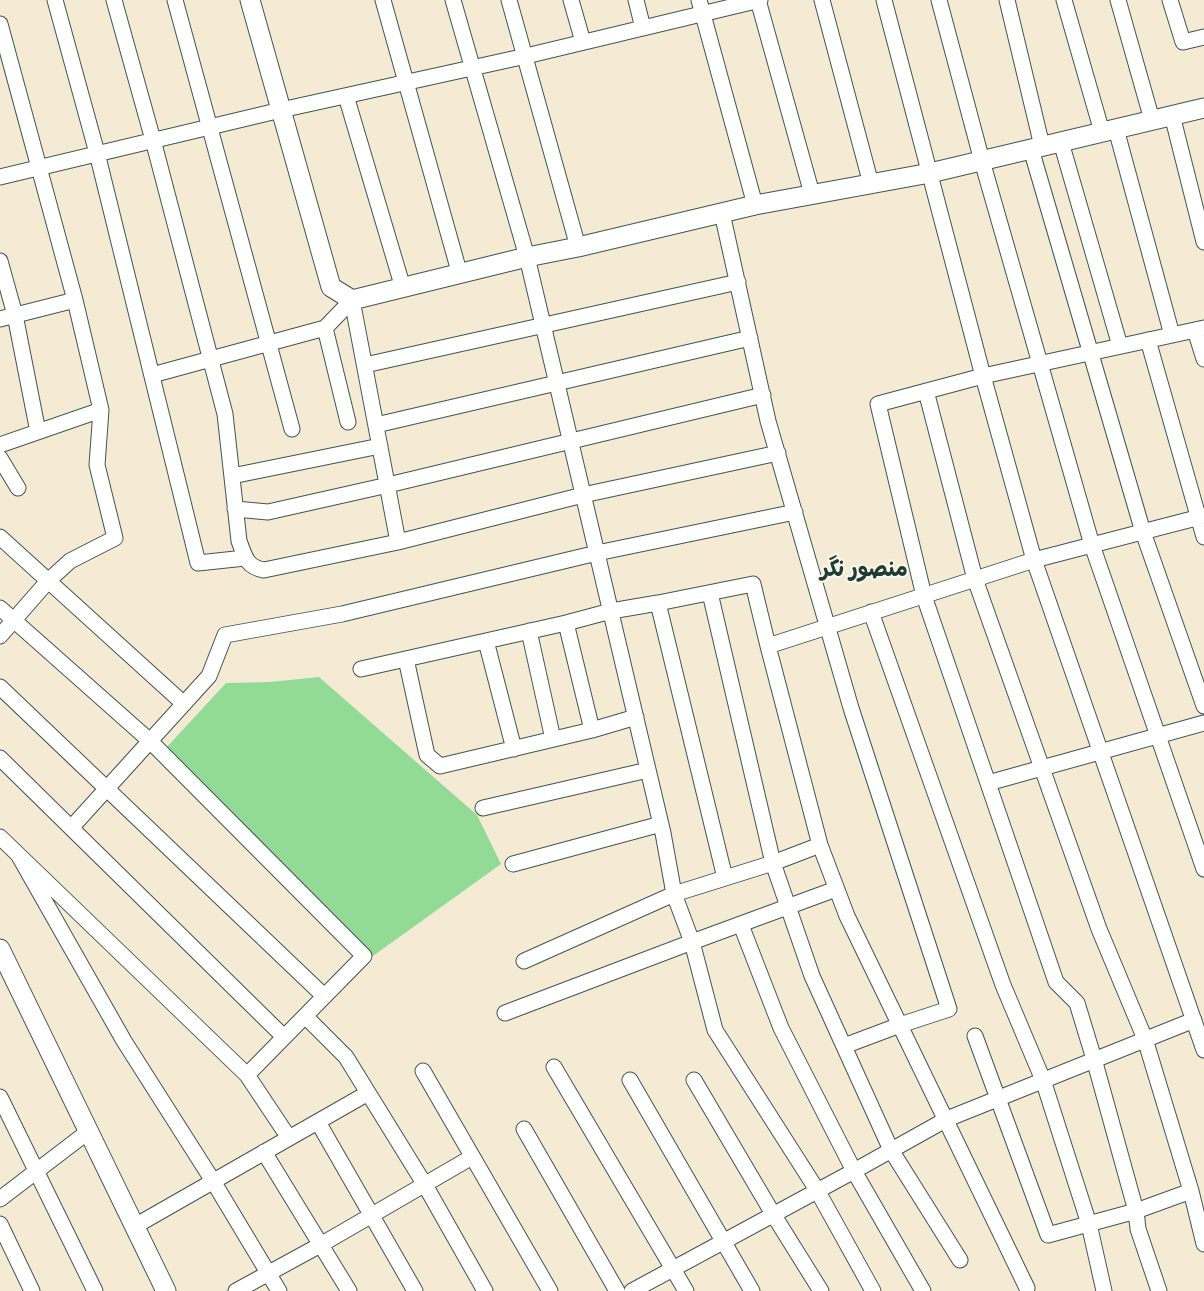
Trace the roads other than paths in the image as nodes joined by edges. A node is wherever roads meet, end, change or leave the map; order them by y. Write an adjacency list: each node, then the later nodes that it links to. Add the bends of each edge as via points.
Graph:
1 (55, 0): 36 (street)
2 (114, 0): 33 (street)
3 (175, 0): 31 (street)
4 (250, 0): 28 (street)
5 (383, 0): 25 (street)
6 (453, 0): 24 (street)
7 (509, 0): 23 (street)
8 (571, 0): 22 (street)
9 (636, 0): 20 (street)
10 (758, 0): 18 (street); 42 (street)
11 (822, 0): 41 (street)
12 (884, 0): 39 (street)
13 (939, 0): 37 (street)
14 (1007, 0): 35 (street)
15 (1064, 0): 32 (street)
16 (1118, 0): 30 (street)
17 (1170, 0): 21 (street, via 1183,42)
18 (701, 7): 20 (street); 43 (street)
19 (0, 24): 38 (street)
20 (643, 28): 22 (street)
21 (1204, 36)
22 (583, 42): 23 (street)
23 (526, 56): 24 (street); 46 (street)
24 (473, 67): 25 (street); 47 (street)
25 (406, 82): 26 (street); 49 (street)
26 (346, 96): 28 (street); 51 (street)
27 (1204, 108): 29 (street)
28 (281, 110): 31 (street); 53 (street, via 331,287)
29 (1172, 115): 30 (street); 45 (street)
30 (1152, 120): 32 (street)
31 (209, 127): 33 (street); 62 (street)
32 (1109, 130): 34 (street); 59 (street)
33 (153, 140): 36 (street); 65 (street)
34 (1061, 142): 35 (street); 63 (street)
35 (1037, 148): 37 (street); 64 (street)
36 (97, 154): 38 (street); 69 (street)
37 (982, 160): 39 (street); 67 (street)
38 (39, 167): 40 (street); 52 (street)
39 (930, 173): 41 (street); 70 (street)
40 (0, 177)
41 (871, 184): 42 (street)
42 (812, 194): 43 (street)
43 (755, 205): 44 (street)
44 (722, 213): 46 (street); 50 (street)
45 (1204, 242)
46 (578, 247): 47 (street)
47 (527, 257): 49 (street); 56 (street)
48 (0, 261): 54 (street)
49 (460, 275): 51 (street)
50 (738, 282): 56 (street); 60 (street)
51 (403, 288): 53 (street)
52 (75, 300): 54 (street); 74 (street)
53 (352, 300): 57 (street); 68 (street)
54 (15, 315): 55 (street); 78 (street)
55 (0, 319)
56 (544, 325): 68 (street); 71 (street)
57 (324, 328): 62 (street); 75 (street)
58 (1200, 329): 59 (street); 66 (street)
59 (1172, 335): 61 (street)
60 (750, 338): 71 (street); 73 (street)
61 (1148, 340): 63 (street); 90 (street)
62 (268, 343): 65 (street); 77 (street)
63 (1120, 346): 64 (street)
64 (1090, 353): 67 (street); 91 (street)
65 (210, 359): 69 (street); 84 (street, via 225,414)
66 (1204, 359)
67 (1040, 364): 70 (street); 95 (street)
68 (365, 365): 76 (street)
69 (152, 375): 97 (street, via 198,563)
70 (983, 376): 72 (street); 98 (street)
71 (557, 383): 76 (street); 79 (street)
72 (926, 391): 99 (street); 102 (street, via 878,404)
73 (763, 395): 79 (street); 82 (street)
74 (101, 410): 78 (street); 100 (street, via 97,465 115,538 70,561)
75 (348, 422)
76 (376, 425): 81 (street)
77 (292, 429)
78 (38, 432): 80 (street)
79 (571, 441): 85 (street); 87 (street)
80 (0, 445)
81 (380, 446): 84 (street); 85 (street)
82 (778, 453): 87 (street); 89 (street)
83 (0, 458): 86 (street)
84 (232, 476): 88 (street)
85 (388, 485): 88 (street, via 268,512); 94 (street)
86 (18, 488)
87 (583, 495): 94 (street); 96 (street)
88 (235, 509): 97 (street, via 239,542)
89 (795, 512): 96 (street); 109 (street)
90 (1201, 517): 91 (street); 92 (street)
91 (1143, 532): 95 (street); 118 (street)
92 (1204, 536)
93 (0, 537): 100 (street)
94 (398, 542): 97 (street, via 264,570 255,568)
95 (1092, 545): 98 (street); 122 (street)
96 (597, 552): 105 (street); 117 (street, via 342,614 225,635 209,676)
97 (246, 558)
98 (1034, 560): 99 (street); 126 (street)
99 (975, 579): 102 (street); 128 (street)
100 (48, 581): 107 (street); 117 (street)
101 (710, 593): 103 (street); 113 (street, via 753,584); 138 (street)
102 (924, 596): 106 (street); 130 (street)
103 (658, 603): 105 (street); 141 (street)
104 (0, 608): 107 (street)
105 (611, 611): 108 (street); 119 (street)
106 (871, 612): 109 (street); 165 (street, via 1003,985)
107 (14, 620): 111 (street); 124 (street)
108 (566, 623): 110 (street); 121 (street)
109 (828, 626): 113 (street); 153 (street, via 851,708 949,1008)
110 (529, 631): 112 (street); 123 (street)
111 (0, 636)
112 (486, 641): 114 (street); 125 (street)
113 (768, 646): 136 (street)
114 (406, 659): 115 (street); 125 (street, via 428,755 440,766)
115 (361, 669)
116 (0, 687): 131 (street)
117 (184, 704): 124 (street)
118 (1204, 706)
119 (636, 717): 121 (street); 129 (street)
120 (1204, 723): 122 (street)
121 (592, 730): 123 (street)
122 (1158, 736): 126 (street); 140 (street)
123 (553, 739): 125 (street)
124 (150, 741): 131 (street); 149 (street, via 364,956)
125 (514, 749)
126 (1100, 752): 128 (street); 152 (street)
127 (0, 758): 134 (street)
128 (1042, 768): 130 (street); 156 (street, via 1099,929)
129 (648, 770): 132 (street); 133 (street)
130 (988, 783): 159 (street, via 1056,982 1077,1003)
131 (106, 789): 134 (street); 149 (street)
132 (483, 808)
133 (661, 824): 139 (street); 143 (street)
134 (71, 828): 155 (street)
135 (0, 837): 137 (street)
136 (820, 845): 138 (street); 142 (street)
137 (19, 856): 162 (street); 179 (street, via 124,1042)
138 (773, 863): 141 (street); 144 (street)
139 (514, 864)
140 (1204, 870)
141 (725, 878): 143 (street)
142 (836, 890): 144 (street); 153 (street)
143 (674, 894): 146 (street); 148 (street)
144 (788, 907): 145 (street); 157 (street, via 812,976)
145 (741, 925): 146 (street); 178 (street, via 781,1028)
146 (692, 942): 150 (street); 181 (street, via 715,1030)
147 (0, 949): 172 (street)
148 (524, 961)
149 (324, 996): 151 (street)
150 (505, 1013)
151 (305, 1016): 155 (street); 166 (street, via 346,1057)
152 (1194, 1020): 156 (street); 158 (street)
153 (900, 1024): 157 (street); 169 (street)
154 (975, 1036): 168 (street)
155 (284, 1037): 162 (street)
156 (1145, 1039): 159 (street); 182 (street)
157 (844, 1046): 174 (street)
158 (1204, 1050)
159 (1094, 1059): 165 (street); 184 (street)
160 (554, 1067): 194 (street)
161 (423, 1071): 176 (street)
162 (247, 1075): 173 (street)
163 (630, 1080): 190 (street)
164 (694, 1080): 185 (street)
165 (1043, 1080): 168 (street); 188 (street)
166 (368, 1093): 170 (street); 180 (street)
167 (0, 1097): 177 (street)
168 (998, 1098): 169 (street); 188 (street, via 1048,1235)
169 (947, 1119): 174 (street); 196 (street)
170 (318, 1122): 173 (street); 186 (street)
171 (524, 1129): 206 (street)
172 (89, 1131): 177 (street); 189 (street)
173 (289, 1138): 175 (street)
174 (891, 1150): 178 (street); 193 (street)
175 (264, 1152): 179 (street); 191 (street)
176 (472, 1157): 180 (street); 205 (street)
177 (36, 1171): 183 (street); 198 (street)
178 (854, 1171): 181 (street); 212 (street)
179 (213, 1181): 189 (street); 195 (street)
180 (425, 1185): 186 (street); 204 (street)
181 (817, 1190): 185 (street); 211 (street)
182 (1191, 1190): 184 (street); 192 (street)
183 (0, 1199)
184 (1136, 1211): 188 (street); 214 (street, via 1138,1229)
185 (773, 1214): 190 (street); 210 (street)
186 (372, 1215): 191 (street); 203 (street)
187 (0, 1224): 197 (street)
188 (1090, 1224): 213 (street)
189 (135, 1226): 199 (street)
190 (723, 1242): 194 (street); 209 (street)
191 (322, 1244): 195 (street); 202 (street)
192 (1204, 1244)
193 (960, 1260)
194 (673, 1269): 207 (street); 208 (street)
195 (269, 1274): 200 (street); 201 (street)
196 (1028, 1288)
197 (32, 1291)
198 (95, 1291)
199 (166, 1291)
200 (236, 1291)
201 (279, 1291)
202 (349, 1291)
203 (415, 1291)
204 (485, 1291)
205 (550, 1291)
206 (617, 1291)
207 (632, 1291)
208 (686, 1291)
209 (752, 1291)
210 (821, 1291)
211 (873, 1291)
212 (922, 1291)
213 (1104, 1291)
214 (1160, 1291)

